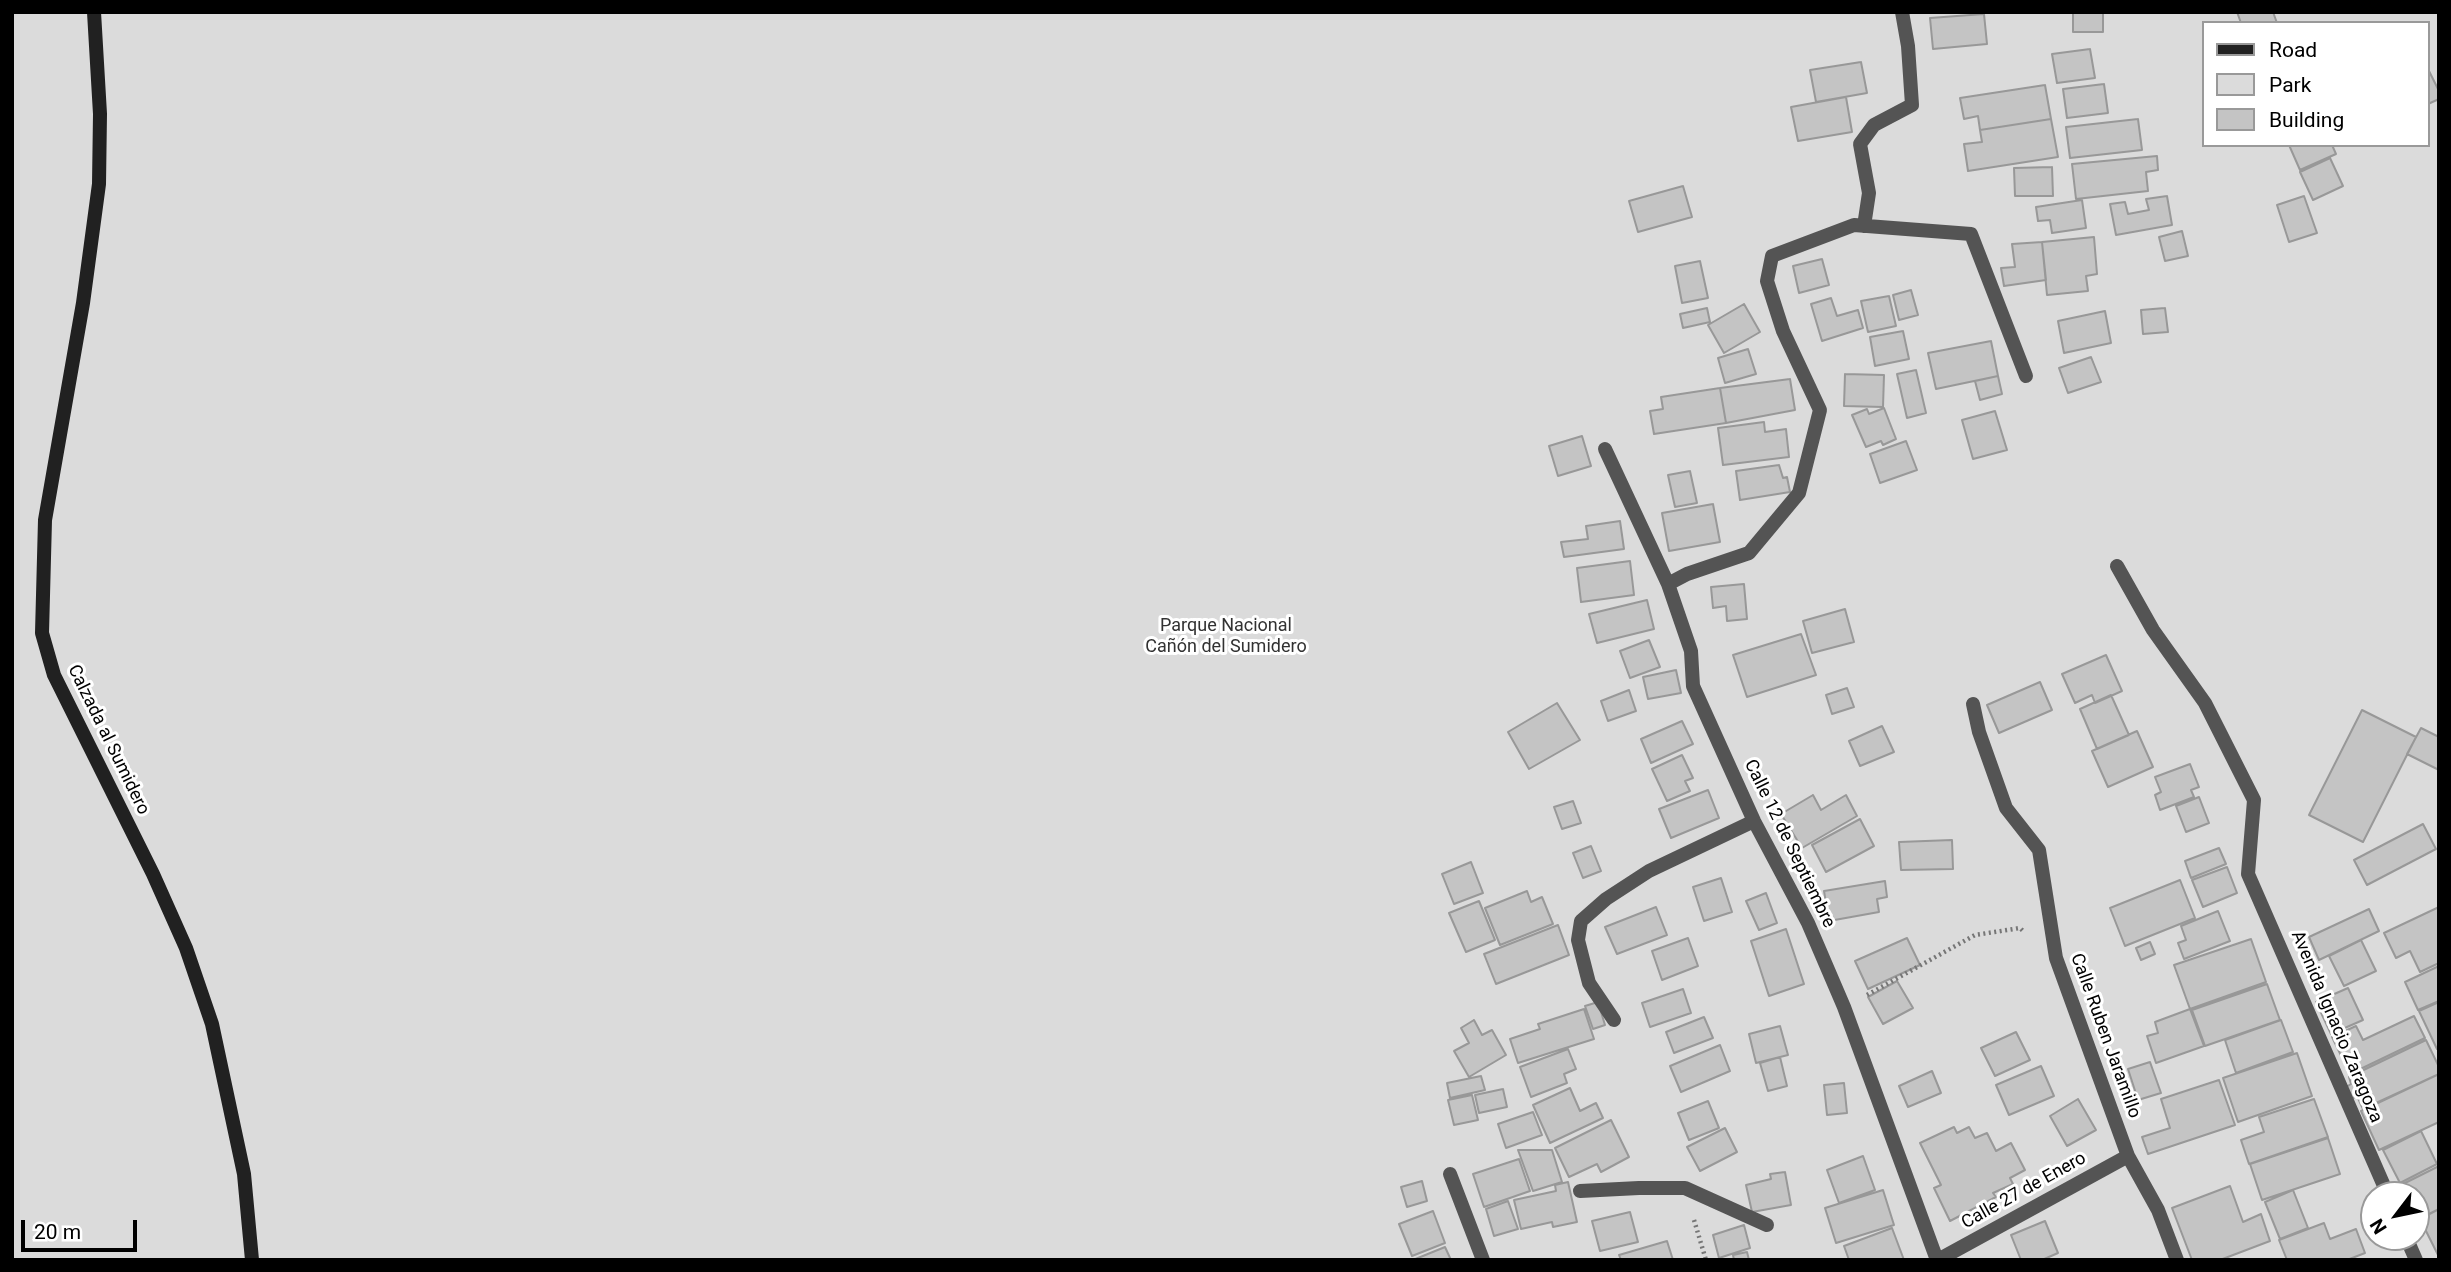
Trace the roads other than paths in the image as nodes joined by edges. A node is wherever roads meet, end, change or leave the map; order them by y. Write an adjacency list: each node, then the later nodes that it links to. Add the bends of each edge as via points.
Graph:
1 (94, 12): 16 (main road, Calzada al Sumidero, via 99,184 45,520 42,633 54,675 186,948 212,1024 244,1174)
2 (1902, 12): 3 (street, via 1912,105 1874,125 1860,144 1869,193)
3 (1864, 226): 4 (street, via 1971,234); 7 (street, via 1854,225 1772,256 1767,281 1783,331 1819,410 1800,493 1749,553)
4 (2026, 376)
5 (1605, 449): 7 (street, Calle 12 de Septiembre)
6 (2117, 566): 13 (street, Avenida Ignacio Zaragoza, via 2153,630 2205,703 2254,800 2248,874)
7 (1668, 584): 9 (street, Calle 12 de Septiembre, via 1691,651 1693,686)
8 (1973, 704): 11 (street, Calle Ruben Jaramillo, via 2006,808 2039,849 2056,958)
9 (1754, 821): 10 (street, via 1649,872 1581,921 1578,940 1589,983); 18 (street, Calle 12 de Septiembre, via 1808,923 1844,1007)
10 (1614, 1020)
11 (2128, 1156): 18 (street, Calle 27 de Enero); 19 (street, Calle Ruben Jaramillo, via 2158,1210)
12 (1450, 1174): 17 (street)
13 (2382, 1181)
14 (1580, 1191): 15 (street, via 1685,1188)
15 (1767, 1225)
16 (251, 1260)
17 (1483, 1260)
18 (1937, 1260)
19 (2178, 1260)

